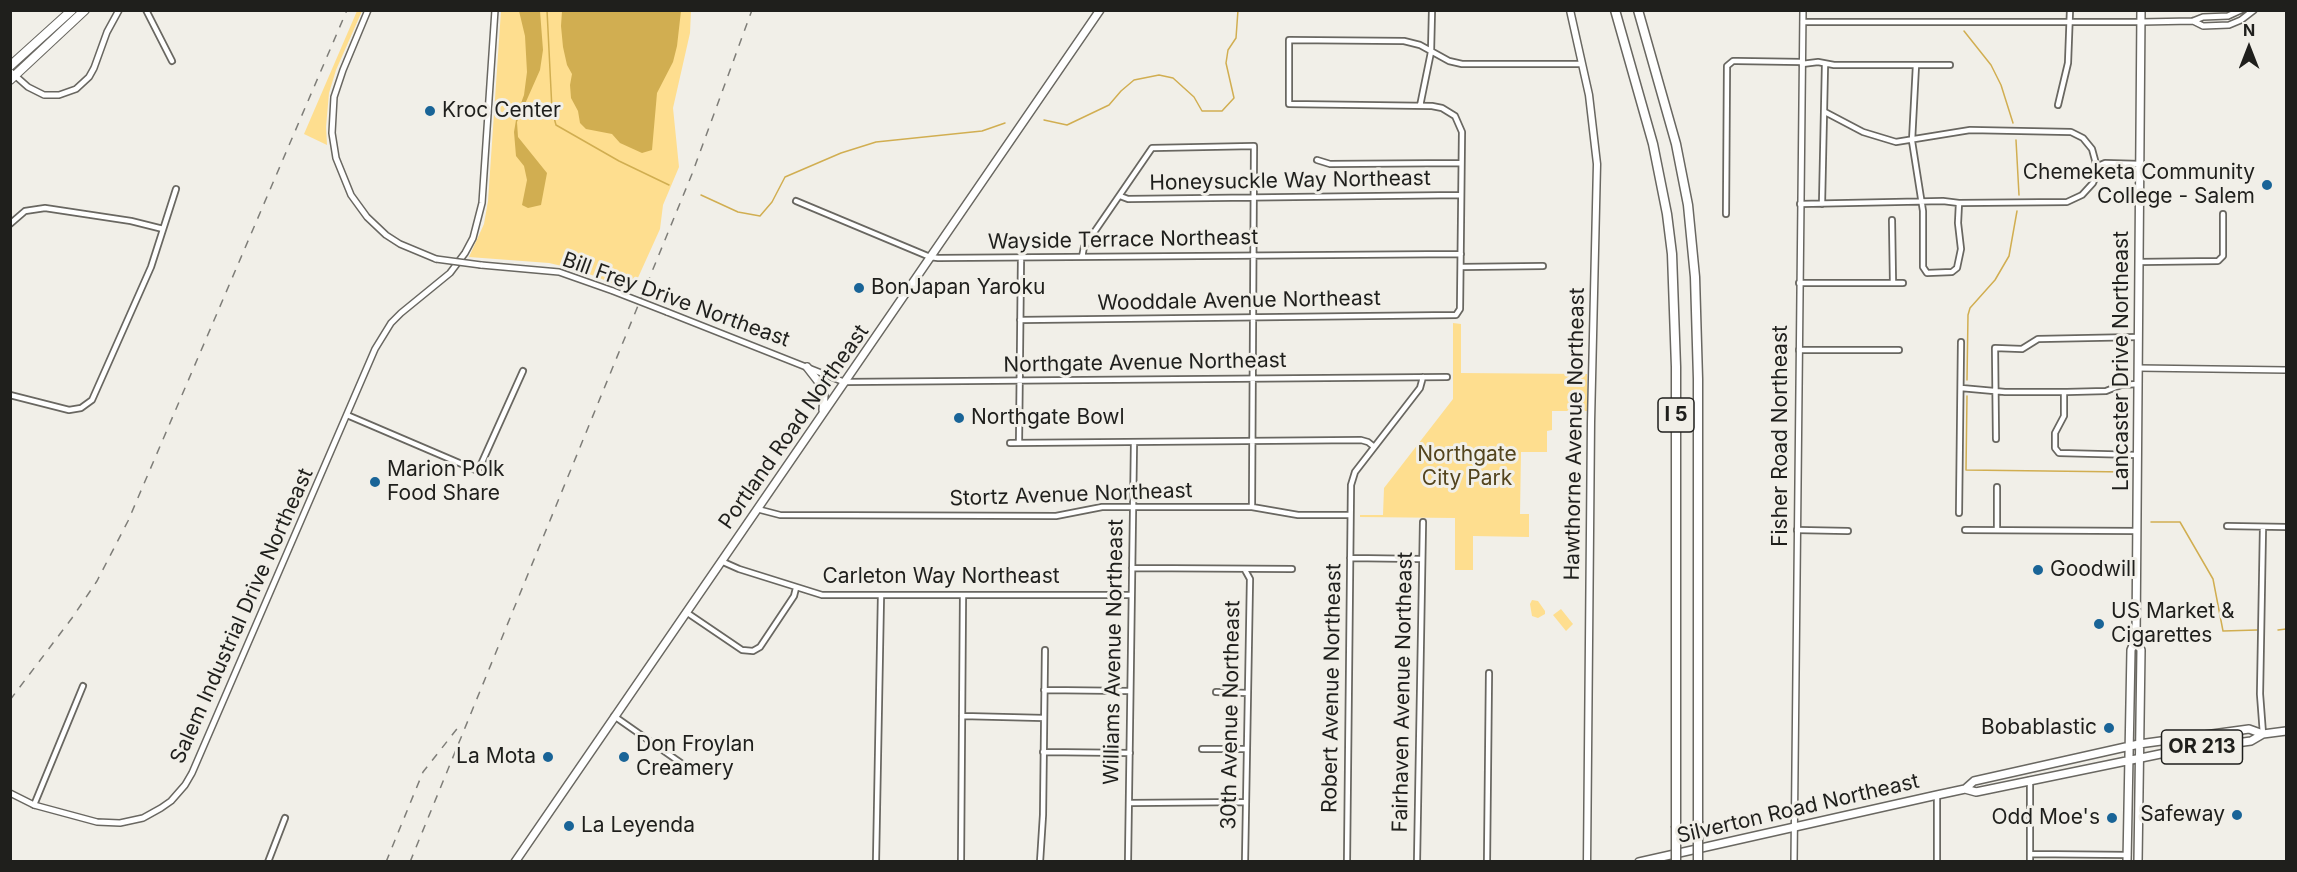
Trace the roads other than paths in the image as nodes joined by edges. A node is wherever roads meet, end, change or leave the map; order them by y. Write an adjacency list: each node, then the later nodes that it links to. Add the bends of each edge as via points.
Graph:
1 (72, 10): 29 (highway)
2 (85, 10): 31 (highway)
3 (119, 10): 31 (street, via 94,68 76,88 59,95 44,95)
4 (146, 10): 23 (street)
5 (368, 10): 71 (street, Bill Frey Drive Northeast, bridge, via 334,97 332,133 336,158 351,195 386,235 436,260 559,272)
6 (495, 10): 86 (street, Salem Industrial Drive Northeast, via 478,223 468,248 450,273 401,313 383,335)
7 (1100, 10): 56 (main road, Portland Road Northeast)
8 (1431, 10): 22 (street)
9 (1570, 10): 25 (main road, Hawthorne Avenue Northeast)
10 (1610, 10): 30 (highway)
11 (1615, 10): 30 (highway, I 5)
12 (1638, 10): 166 (highway, I 5, bridge, via 1680,165 1695,277)
13 (1803, 10): 19 (street, Fisher Road Northeast)
14 (2070, 10): 20 (street)
15 (2141, 10): 21 (main road, Lancaster Drive Northeast)
16 (2241, 10): 18 (street)
17 (2254, 10): 18 (street, via 2229,25 2203,26)
18 (2193, 21): 21 (street)
19 (1803, 22): 20 (street); 24 (street, Fisher Road Northeast)
20 (2070, 22): 21 (street); 32 (street, via 2068,63)
21 (2141, 22): 39 (main road, Lancaster Drive Northeast)
22 (1431, 52): 25 (street, via 1462,64); 33 (street); 33 (street, via 1404,41 1289,40 1289,104)
23 (171, 61)
24 (1802, 63): 26 (street); 47 (street, Fisher Road Northeast); 49 (street, via 1737,61 1727,66)
25 (1582, 64): 163 (main road, Hawthorne Avenue Northeast, via 1596,136 1598,182 1591,422)
26 (1824, 65): 27 (street); 34 (street)
27 (1916, 65): 28 (street); 35 (street)
28 (1950, 65)
29 (10, 66)
30 (1634, 73): 165 (highway, I 5, bridge, via 1664,197 1674,287)
31 (12, 76)
32 (2058, 105)
33 (1420, 106): 37 (street, via 1442,108 1455,116 1462,132)
34 (1824, 112): 35 (street, via 1877,138); 48 (street)
35 (1912, 141): 38 (street, via 1970,130 2063,130 2077,134 2087,143); 45 (street)
36 (1317, 160): 37 (street, via 1329,164)
37 (1461, 163): 41 (street)
38 (2098, 166): 39 (street); 46 (street, via 2090,187 2067,202)
39 (2140, 166): 59 (main road, Lancaster Drive Northeast)
40 (176, 189): 53 (street)
41 (1461, 195): 43 (street, Honeysuckle Way Northeast); 54 (street)
42 (1120, 196): 43 (street, Honeysuckle Way Northeast); 43 (street, via 1152,148 1254,146); 57 (street, via 1084,247)
43 (1255, 197): 55 (street)
44 (796, 201): 56 (street, Wayside Terrace Northeast)
45 (1922, 202): 46 (street); 46 (street, via 1923,267 1927,273 1952,272 1957,268 1961,249); 48 (street)
46 (1959, 203)
47 (1800, 204): 48 (street); 62 (street, Fisher Road Northeast)
48 (1822, 204)
49 (1726, 214)
50 (2223, 214): 59 (street, via 2223,256 2218,261)
51 (1892, 220): 63 (street)
52 (10, 224): 53 (street, via 25,211 45,208)
53 (163, 229): 84 (street, via 151,267 92,400 69,410)
54 (1461, 254): 55 (street, Wayside Terrace Northeast); 60 (street)
55 (1254, 255): 57 (street, Wayside Terrace Northeast); 65 (street)
56 (930, 257): 58 (street, Wayside Terrace Northeast); 78 (main road, Portland Road Northeast)
57 (1082, 257): 58 (street, Wayside Terrace Northeast)
58 (1021, 258): 66 (street)
59 (2139, 262): 67 (main road, Lancaster Drive Northeast)
60 (1461, 267): 61 (street); 65 (street, Wooddale Avenue Northeast, via 1458,314)
61 (1543, 267)
62 (1799, 283): 63 (street); 69 (street, Fisher Road Northeast)
63 (1893, 283): 64 (street)
64 (1903, 283)
65 (1254, 317): 66 (street, Wooddale Avenue Northeast); 77 (street)
66 (1020, 320): 79 (street)
67 (2138, 337): 72 (main road, Lancaster Drive Northeast); 82 (street, via 2038,339 2022,349 1995,348)
68 (1961, 342): 81 (street)
69 (1799, 350): 70 (street); 104 (street, Fisher Road Northeast)
70 (1899, 350)
71 (807, 367): 78 (street, Bill Frey Drive Northeast); 85 (main road, via 824,393)
72 (2138, 368): 73 (street); 80 (main road, Lancaster Drive Northeast)
73 (2286, 370)
74 (523, 371): 86 (street, via 478,471)
75 (1424, 377): 76 (street, Northgate Avenue Northeast); 77 (street, Northgate Avenue Northeast); 92 (street, Robert Avenue Northeast, via 1420,388)
76 (1447, 377)
77 (1253, 379): 79 (street, Northgate Avenue Northeast); 88 (street)
78 (844, 382): 79 (street, Northgate Avenue Northeast); 85 (main road, Portland Road Northeast)
79 (1020, 382): 91 (street)
80 (2138, 384): 83 (street, via 2106,391); 93 (main road, Lancaster Drive Northeast)
81 (1961, 388): 82 (street); 98 (street)
82 (1995, 390): 83 (street); 87 (street)
83 (2064, 392): 93 (street, via 2064,416 2055,433 2059,453)
84 (10, 395)
85 (823, 413): 97 (main road, Portland Road Northeast)
86 (347, 415): 148 (street, Salem Industrial Drive Northeast, via 192,773 178,794 143,818 120,823 97,822)
87 (1996, 439)
88 (1252, 441): 89 (street); 92 (street, via 1365,440); 96 (street)
89 (1134, 442): 91 (street); 95 (street, Williams Avenue Northeast)
90 (1010, 443): 91 (street)
91 (1019, 443)
92 (1373, 446): 99 (street, Robert Avenue Northeast, via 1352,478)
93 (2138, 455): 108 (main road, Lancaster Drive Northeast)
94 (1997, 487): 105 (street)
95 (1132, 507): 96 (street, Stortz Avenue Northeast); 97 (street, Stortz Avenue Northeast, via 1102,507 1056,516 780,515); 112 (street, Williams Avenue Northeast)
96 (1252, 507): 99 (street, Stortz Avenue Northeast, via 1298,515)
97 (757, 509): 111 (main road, Portland Road Northeast)
98 (1959, 513)
99 (1350, 516): 109 (street, Robert Avenue Northeast)
100 (1423, 522): 110 (street, Fairhaven Avenue Northeast)
101 (2227, 526): 102 (street)
102 (2263, 527): 103 (street); 132 (street)
103 (2286, 527)
104 (1797, 530): 106 (street); 150 (street, Fisher Road Northeast)
105 (1997, 530): 107 (street); 108 (street)
106 (1848, 531)
107 (1965, 531)
108 (2137, 531): 120 (main road, Lancaster Drive Northeast)
109 (1350, 558): 110 (street); 160 (street, Robert Avenue Northeast)
110 (1421, 559): 161 (street, Fairhaven Avenue Northeast)
111 (721, 561): 115 (street, Carleton Way Northeast); 119 (main road, Portland Road Northeast)
112 (1132, 568): 114 (street); 118 (street, Williams Avenue Northeast)
113 (1292, 569): 114 (street)
114 (1245, 570): 127 (street, 30th Avenue Northeast, via 1250,579)
115 (796, 588): 116 (street, Carleton Way Northeast, via 822,595); 119 (street, via 753,651 742,650)
116 (881, 595): 117 (street, Carleton Way Northeast); 155 (street)
117 (963, 595): 118 (street, Carleton Way Northeast); 128 (street)
118 (1131, 595): 125 (street, Williams Avenue Northeast)
119 (686, 612): 129 (main road, Portland Road Northeast)
120 (2136, 640): 133 (main road, Lancaster Drive Northeast, via 2141,650); 134 (main road, Lancaster Drive Northeast, via 2131,650)
121 (1044, 650): 124 (street)
122 (1489, 673): 162 (street)
123 (83, 686): 148 (street)
124 (1044, 690): 125 (street); 130 (street)
125 (1130, 690): 138 (street, Williams Avenue Northeast)
126 (1216, 692): 127 (street)
127 (1248, 693): 135 (street, 30th Avenue Northeast)
128 (962, 716): 130 (street); 156 (street)
129 (614, 717): 141 (street); 154 (main road, Portland Road Northeast)
130 (1044, 718): 137 (street)
131 (2286, 731): 132 (main road, Silverton Road Northeast / OR 213)
132 (2263, 734): 133 (main road, Silverton Road Northeast / OR 213, via 2249,729); 139 (main road, Silverton Road Northeast / OR 213, via 2251,741)
133 (2139, 744): 134 (main road, Silverton Road Northeast / OR 213); 139 (main road, Lancaster Drive Northeast)
134 (2130, 746): 140 (main road, Lancaster Drive Northeast); 143 (main road, Silverton Road Northeast, via 1974,781)
135 (1247, 748): 136 (street); 146 (street, 30th Avenue Northeast)
136 (1202, 749)
137 (1043, 752): 138 (street); 157 (street)
138 (1130, 753): 147 (street, Williams Avenue Northeast)
139 (2139, 758): 140 (main road, Silverton Road Northeast); 170 (main road, Lancaster Drive Northeast / OR 213)
140 (2129, 760): 142 (main road, Silverton Road Northeast); 152 (main road, Lancaster Drive Northeast)
141 (691, 770)
142 (2031, 780): 143 (main road, Silverton Road Northeast, via 1976,792); 151 (street)
143 (1965, 789): 145 (main road, Silverton Road Northeast)
144 (10, 794): 148 (street, Salem Industrial Drive Northeast)
145 (1937, 795): 150 (main road, Silverton Road Northeast); 168 (street)
146 (1246, 802): 147 (street); 159 (street, 30th Avenue Northeast)
147 (1129, 803): 158 (street, Williams Avenue Northeast)
148 (34, 805)
149 (285, 818): 153 (street)
150 (1794, 827): 164 (main road, Silverton Road Northeast); 167 (street, Fisher Road Northeast)
151 (2031, 854): 152 (street); 169 (street)
152 (2129, 859)
153 (268, 861)
154 (514, 861)
155 (876, 861)
156 (961, 861)
157 (1040, 861)
158 (1128, 861)
159 (1245, 861)
160 (1347, 861)
161 (1417, 861)
162 (1487, 861)
163 (1587, 861)
164 (1639, 861)
165 (1676, 861)
166 (1698, 861)
167 (1794, 861)
168 (1937, 861)
169 (2031, 861)
170 (2138, 861)

